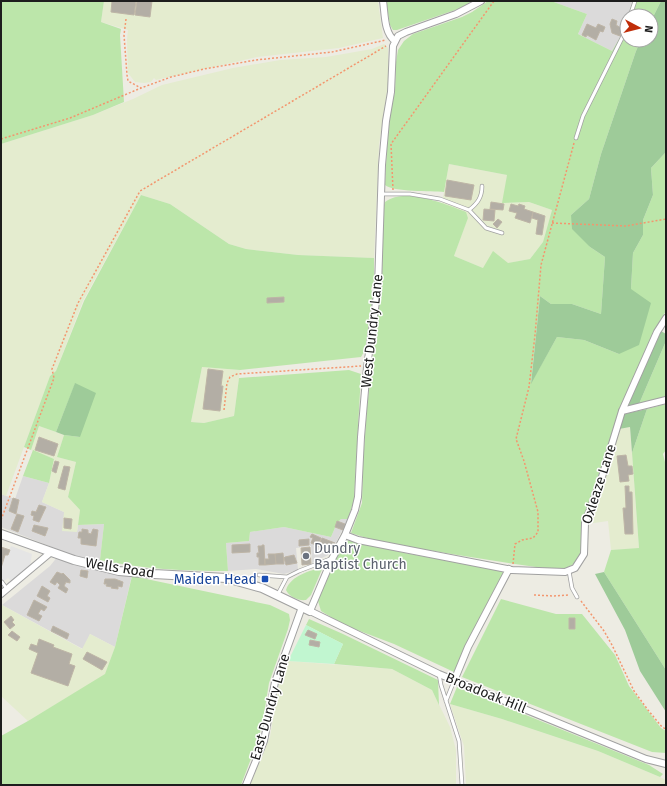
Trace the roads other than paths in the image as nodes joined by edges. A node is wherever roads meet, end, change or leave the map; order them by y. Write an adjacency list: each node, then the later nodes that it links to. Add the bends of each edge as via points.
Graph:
1 (383, 1): 3 (street, via 387,29)
2 (481, 1): 3 (street, via 456,14 406,32)
3 (393, 40): 7 (street, West Dundry Lane, via 391,92 386,121)
4 (619, 44): 5 (lane, via 583,116)
5 (576, 138)
6 (482, 186): 8 (lane, via 480,198)
7 (381, 194): 8 (lane, via 410,194 440,199); 14 (street, West Dundry Lane, via 378,287 367,367 358,497)
8 (469, 210): 9 (lane, via 486,228)
9 (502, 233)
10 (666, 318): 12 (street, Oxleaze Lane, via 657,332)
11 (666, 400): 12 (street)
12 (622, 411): 18 (street, Oxleaze Lane, via 585,523 584,554 575,568)
13 (1, 534): 15 (street, Wells Road)
14 (345, 535): 16 (street, West Dundry Lane); 17 (street, via 358,540)
15 (50, 553): 22 (street); 24 (street, Wells Road, via 119,571 226,578)
16 (332, 559): 20 (lane); 27 (street, West Dundry Lane)
17 (511, 570): 18 (street); 29 (street, via 468,647)
18 (569, 571): 25 (lane)
19 (259, 575): 20 (lane)
20 (287, 578): 24 (lane)
21 (2, 582): 22 (lane)
22 (7, 589): 23 (street)
23 (1, 594)
24 (278, 595): 26 (street, Wells Road)
25 (576, 595)
26 (302, 607): 27 (street, Wells Road); 32 (street, East Dundry Lane, via 275,682 264,740)
27 (310, 611): 28 (street, Broadoak Hill)
28 (439, 674): 29 (street, Broadoak Hill); 30 (lane)
29 (454, 681): 30 (lane); 31 (street, Broadoak Hill, via 646,759)
30 (446, 701): 33 (lane, via 459,740)
31 (666, 764)
32 (246, 785)
33 (462, 785)

